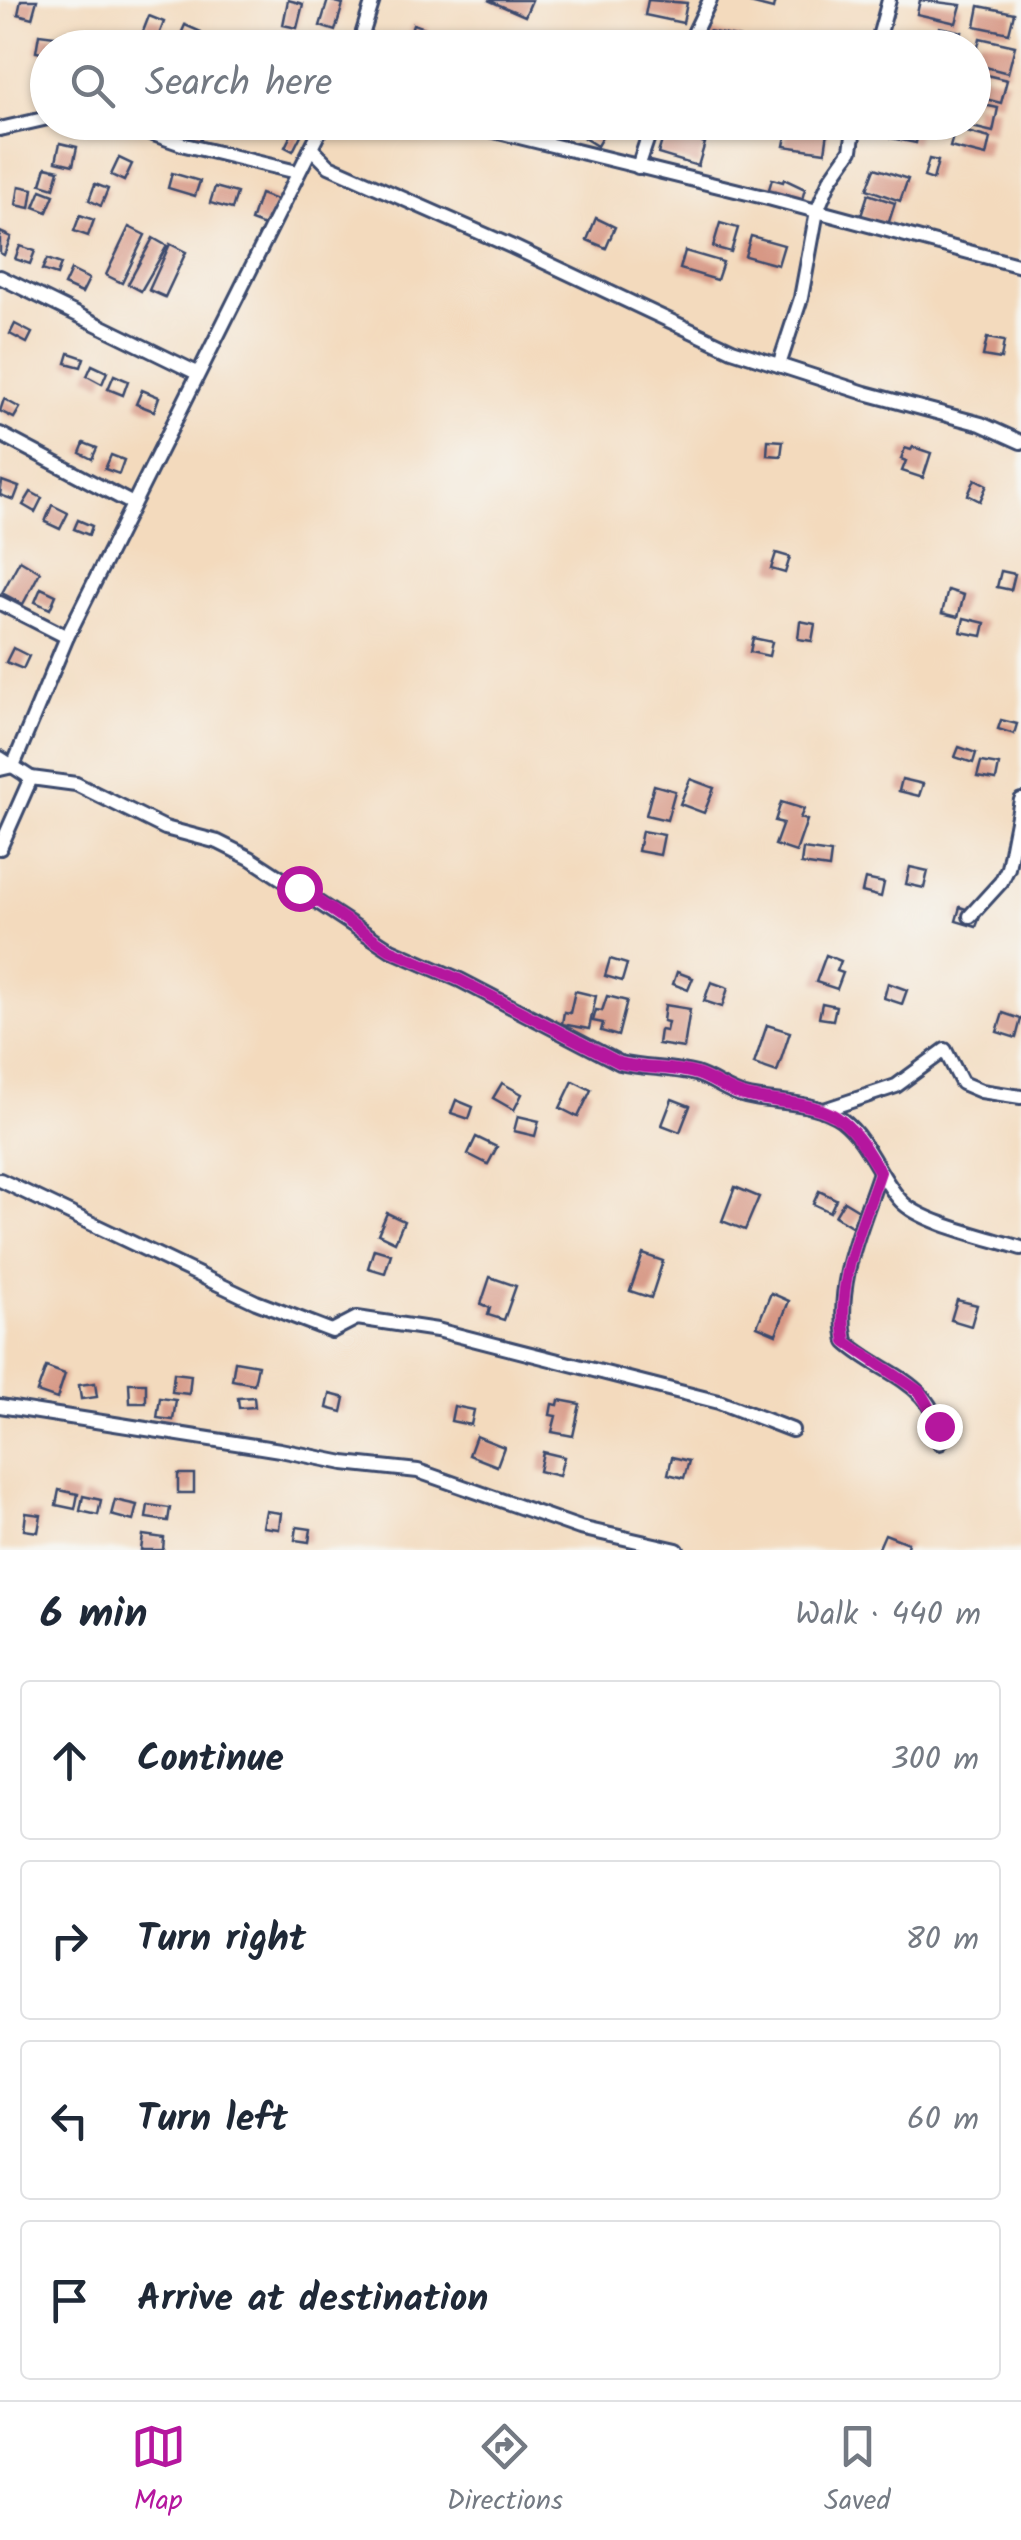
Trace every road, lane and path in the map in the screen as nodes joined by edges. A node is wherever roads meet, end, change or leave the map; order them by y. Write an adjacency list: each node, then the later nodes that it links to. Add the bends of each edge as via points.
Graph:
1 (373, 0): 4 (street)
2 (710, 0): 5 (street)
3 (889, 0): 6 (street)
4 (364, 30)
5 (696, 30)
6 (881, 30)
7 (30, 122): 8 (street)
8 (0, 128)
9 (173, 140): 16 (street)
10 (315, 140): 14 (street)
11 (528, 140): 15 (street)
12 (647, 140): 15 (street)
13 (852, 140): 17 (street)
14 (311, 148): 16 (street); 20 (street, via 328,166)
15 (638, 168): 17 (street)
16 (297, 172): 21 (street)
17 (817, 210): 18 (street); 20 (street)
18 (1021, 266)
19 (0, 277): 21 (street)
20 (780, 366): 23 (street, via 982,424)
21 (197, 373): 24 (street)
22 (0, 434): 24 (street)
23 (1021, 442)
24 (133, 504): 26 (street)
25 (0, 604): 26 (street)
26 (67, 637): 28 (street)
27 (0, 758): 28 (street)
28 (6, 768): 29 (street)
29 (31, 778): 31 (street); 34 (street, via 76,784 165,828 218,842 390,950 620,1063 700,1075 728,1091)
30 (1021, 800): 32 (street, via 1008,868)
31 (0, 848)
32 (970, 916)
33 (1021, 1097): 34 (street, via 962,1083 945,1050 896,1086)
34 (824, 1110): 35 (street, via 856,1134)
35 (880, 1172): 37 (street, via 916,1216); 40 (street, via 851,1252 841,1318 846,1342 920,1392 939,1426)
36 (0, 1180): 39 (street, via 256,1302 332,1331 357,1318 437,1330 719,1402)
37 (1021, 1248)
38 (0, 1406): 41 (street, via 418,1471 580,1528)
39 (792, 1430)
40 (940, 1443)
41 (677, 1550)

